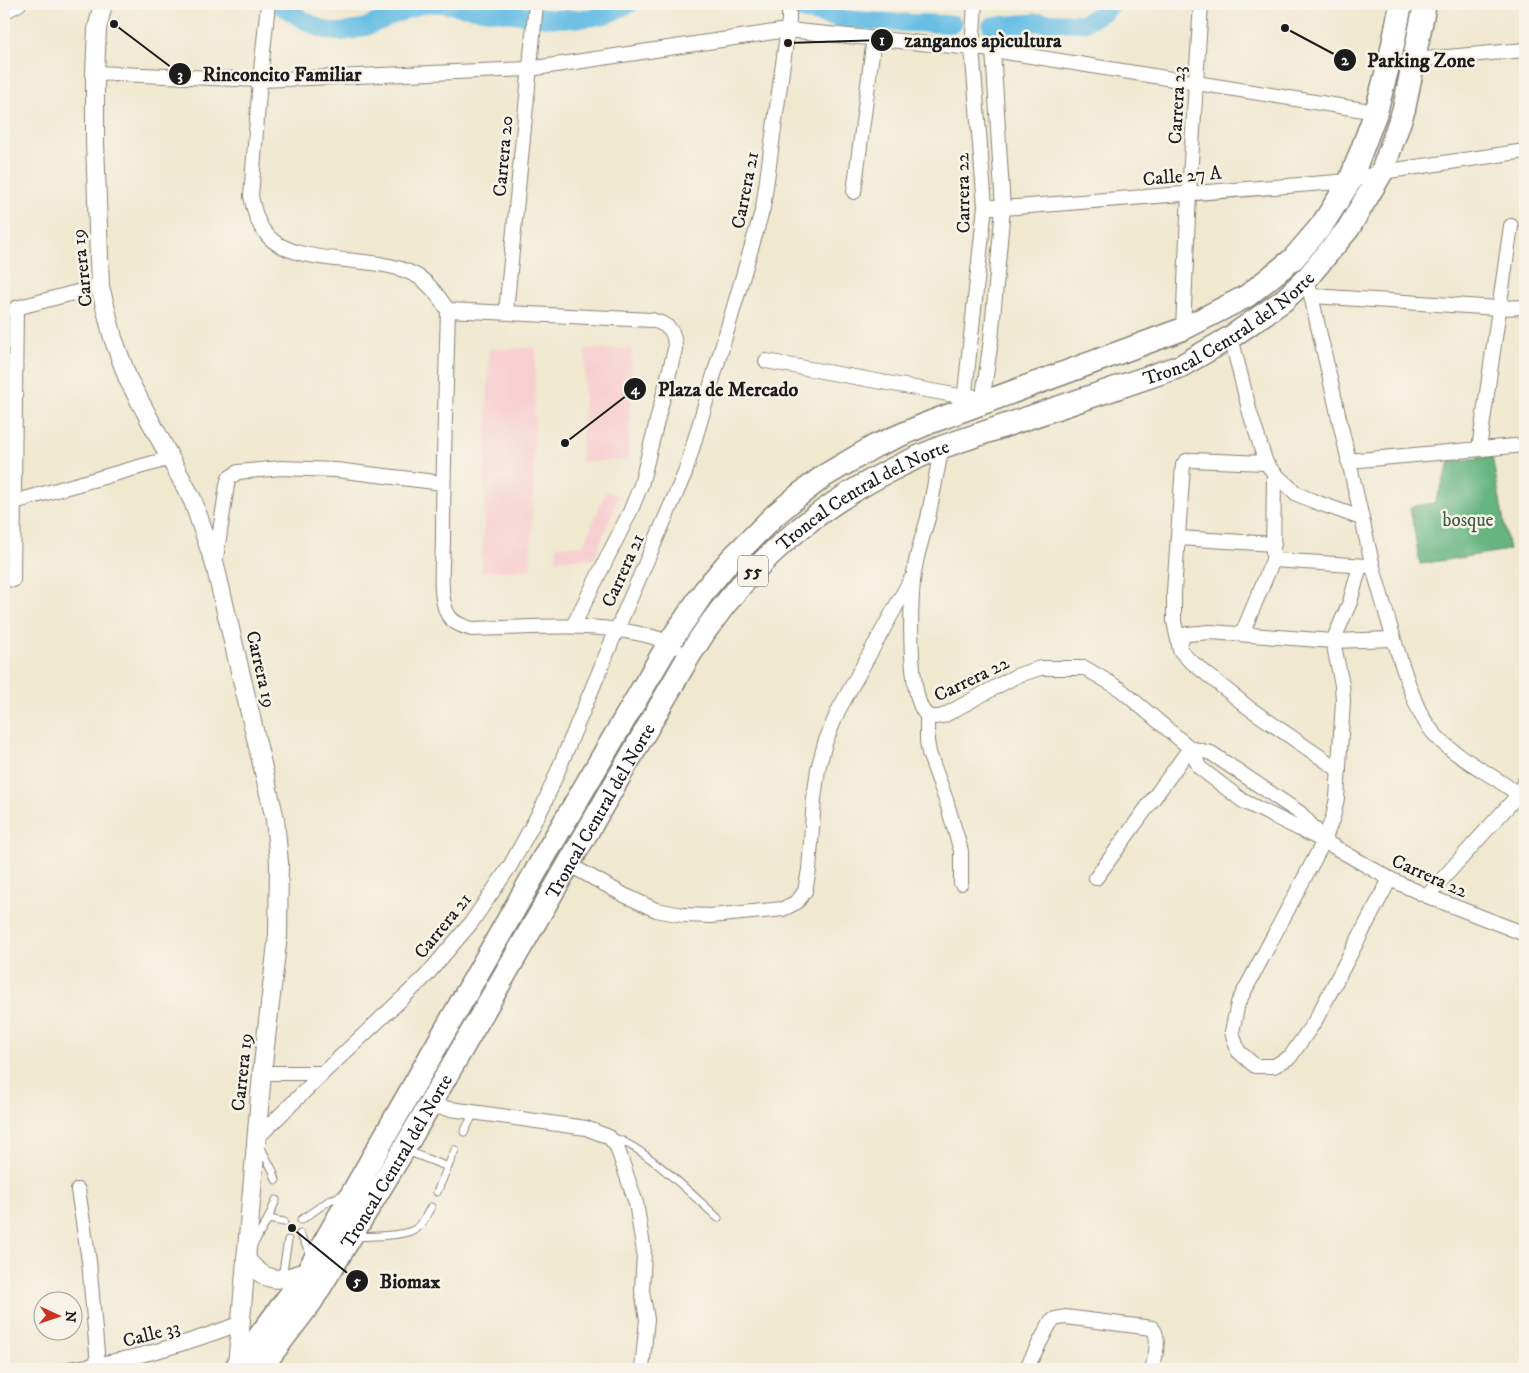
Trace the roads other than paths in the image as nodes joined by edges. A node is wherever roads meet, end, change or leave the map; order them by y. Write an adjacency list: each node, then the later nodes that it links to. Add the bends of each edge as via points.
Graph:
1 (19, 4): 10 (street)
2 (103, 4): 18 (street, Carrera 19, via 97,29)
3 (536, 4): 17 (street, Carrera 20)
4 (789, 4): 11 (street, Carrera 21)
5 (975, 4): 13 (street, Carrera 22)
6 (1201, 4): 20 (street, Carrera 23)
7 (1401, 4): 21 (highway, Troncal Central del Norte / 55)
8 (1425, 4): 16 (highway, Troncal Central del Norte / 55)
9 (268, 6): 19 (street)
10 (4, 12)
11 (788, 25): 12 (street); 17 (street); 57 (street, Carrera 21, via 763,208 686,473)
12 (874, 38): 13 (street); 25 (street)
13 (972, 48): 14 (street); 27 (street, Carrera 22)
14 (994, 50): 20 (street); 28 (street, Carrera 22)
15 (1525, 50): 16 (street)
16 (1414, 60): 23 (highway, Troncal Central del Norte / 55, via 1404,109)
17 (529, 69): 19 (street); 35 (street, Carrera 20)
18 (95, 73): 19 (street); 30 (street, Carrera 19)
19 (260, 80): 34 (street, via 252,196 256,215 265,233 274,242 295,252 394,266 412,273 437,294)
20 (1196, 82): 21 (street); 26 (street, Carrera 23)
21 (1376, 112): 24 (highway, Troncal Central del Norte / 55)
22 (1525, 151): 23 (street, Calle 27 A)
23 (1382, 172): 24 (street, Calle 27 A); 31 (highway, Troncal Central del Norte / 55)
24 (1350, 180): 26 (street, Calle 27 A); 36 (highway, Troncal Central del Norte / 55, via 1322,225 1293,259 1247,296)
25 (854, 192)
26 (1189, 193): 28 (street, Calle 27 A); 36 (street, Carrera 23)
27 (984, 206): 28 (street, Calle 27 A); 39 (street, Carrera 22)
28 (1003, 208): 39 (street, Carrera 22, via 991,340)
29 (1511, 226): 33 (street)
30 (100, 286): 43 (street, Carrera 19, via 113,338 128,379); 47 (street, via 16,308)
31 (1309, 287): 33 (street); 37 (highway, Troncal Central del Norte / 55, via 1284,300); 44 (street)
32 (1525, 307): 33 (street)
33 (1498, 308): 42 (street)
34 (448, 310): 35 (street); 46 (street)
35 (506, 312): 56 (street, via 652,320 670,328 675,338 675,349 640,485)
36 (1183, 329): 39 (highway, Troncal Central del Norte / 55)
37 (1231, 337): 41 (highway, Troncal Central del Norte / 55, via 1181,366); 45 (street, via 1250,413)
38 (766, 361): 39 (street)
39 (974, 401): 61 (highway, Troncal Central del Norte / 55, via 875,446 799,495 731,559 705,590)
40 (1525, 445): 42 (street)
41 (942, 446): 54 (street, Carrera 22); 63 (highway, Troncal Central del Norte / 55, via 858,487 790,535 739,586)
42 (1479, 450): 44 (street)
43 (171, 458): 47 (street); 52 (street, Carrera 19, via 193,501)
44 (1348, 461): 48 (street)
45 (1270, 468): 48 (street, via 1297,494); 49 (street, via 1186,461 1181,472); 50 (street)
46 (443, 483): 52 (street, via 336,470 281,468 238,472 229,478 227,485); 56 (street, via 443,603 448,616 456,624 472,629)
47 (14, 502): 55 (street)
48 (1361, 518): 53 (street)
49 (1179, 538): 50 (street); 62 (street, via 1174,607)
50 (1274, 544): 51 (street)
51 (1273, 560): 53 (street); 58 (street)
52 (215, 565): 76 (street, Carrera 19, via 275,818 279,863 278,935)
53 (1366, 566): 59 (street); 60 (street)
54 (914, 574): 64 (street, Carrera 22, via 910,621 916,693 920,707); 70 (street, via 838,711 825,743 814,799 809,870 805,891 797,902 783,909 711,916 683,915 656,910)
55 (13, 580)
56 (574, 626): 57 (street)
57 (617, 630): 61 (street); 77 (street, Carrera 21, via 544,804 510,866 471,924 425,977)
58 (1242, 634): 60 (street); 62 (street, via 1187,634)
59 (1394, 639): 60 (street); 68 (street, via 1414,701 1436,736 1457,754)
60 (1333, 641): 66 (street, via 1343,700)
61 (669, 643): 63 (street); 88 (highway, Troncal Central del Norte / 55)
62 (1179, 645): 66 (street, via 1188,659 1249,708)
63 (689, 656): 70 (highway, Troncal Central del Norte / 55)
64 (927, 715): 65 (street, Carrera 22, via 943,716 1016,676 1040,668 1084,668 1120,689); 73 (street, via 929,753 961,851)
65 (1190, 748): 69 (street, Carrera 22, via 1211,753 1300,813); 69 (street, Carrera 22, via 1200,768 1244,800); 71 (street)
66 (1339, 770): 69 (street, via 1336,808)
67 (1525, 781): 68 (street)
68 (1522, 797): 74 (street)
69 (1324, 840): 72 (street, Carrera 22); 72 (street, via 1238,1004 1232,1032 1238,1051 1255,1066 1274,1066 1290,1057 1315,1021)
70 (568, 864): 78 (highway, Troncal Central del Norte / 55)
71 (1096, 878)
72 (1390, 879): 74 (street, Carrera 22)
73 (961, 883)
74 (1427, 896): 75 (street, Carrera 22)
75 (1525, 934)
76 (262, 1073): 77 (street); 82 (street, Carrera 19)
77 (322, 1073): 82 (street, Carrera 21)
78 (429, 1106): 79 (street); 83 (highway, Troncal Central del Norte / 55)
79 (474, 1112): 80 (lane); 81 (street, via 586,1128)
80 (464, 1132)
81 (609, 1137): 92 (lane, via 631,1145); 107 (street, via 617,1147 642,1232 642,1291 646,1319)
82 (256, 1139): 86 (lane); 99 (street, Carrera 19)
83 (404, 1150): 85 (lane); 97 (highway, Troncal Central del Norte / 55)
84 (456, 1150): 85 (lane)
85 (448, 1167): 89 (lane)
86 (276, 1180)
87 (78, 1190): 103 (street, via 89,1261)
88 (354, 1190): 94 (lane, via 330,1200); 100 (highway, Troncal Central del Norte / 55)
89 (437, 1192)
90 (276, 1200): 93 (lane)
91 (431, 1207): 97 (lane, via 412,1230)
92 (718, 1218)
93 (268, 1220): 95 (lane); 99 (lane)
94 (301, 1220)
95 (284, 1222)
96 (300, 1234): 100 (lane)
97 (350, 1238): 106 (highway, Troncal Central del Norte / 55, via 310,1302)
98 (288, 1240): 101 (lane)
99 (246, 1259): 101 (street, via 255,1270); 102 (street, Carrera 19)
100 (311, 1266): 101 (street); 104 (highway, Troncal Central del Norte / 55)
101 (282, 1280)
102 (240, 1323): 103 (street, Calle 33, via 147,1355); 104 (street, Carrera 19)
103 (98, 1365): 105 (street, Calle 33)
104 (236, 1368)
105 (69, 1369)
106 (260, 1369)
107 (642, 1369)
108 (1026, 1369): 109 (street, via 1050,1323 1065,1318 1152,1328 1157,1337)
109 (1152, 1369)

